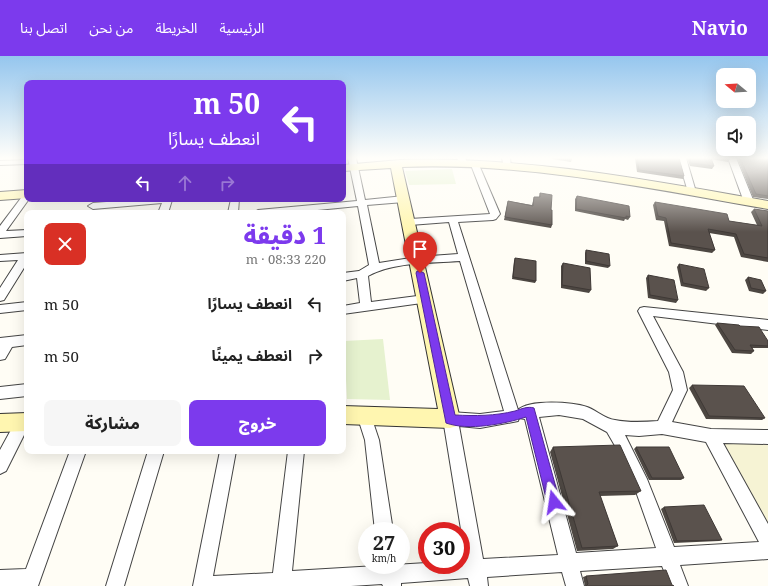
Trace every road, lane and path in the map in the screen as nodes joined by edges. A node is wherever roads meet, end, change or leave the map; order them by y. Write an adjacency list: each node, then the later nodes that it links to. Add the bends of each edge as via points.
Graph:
1 (356, 183): 14 (street)
2 (400, 183): 11 (street)
3 (478, 183): 19 (street, via 495,214 494,217)
4 (634, 183): 7 (street)
5 (689, 183): 7 (street)
6 (742, 183): 13 (street)
7 (692, 192): 13 (street)
8 (24, 195): 9 (street)
9 (0, 196)
10 (24, 199): 22 (street)
11 (404, 199): 14 (street); 20 (street)
12 (143, 202): 15 (street)
13 (749, 202): 16 (street)
14 (363, 203): 17 (street); 28 (street)
15 (93, 206)
16 (768, 206)
17 (307, 207): 18 (street)
18 (282, 210)
19 (453, 220): 20 (street); 24 (street)
20 (410, 222): 27 (street)
21 (24, 233): 22 (street)
22 (0, 234)
23 (24, 256): 25 (street)
24 (464, 257): 27 (street); 46 (street)
25 (0, 258)
26 (24, 259): 31 (street)
27 (417, 260): 28 (street); 32 (street)
28 (376, 267): 29 (street)
29 (362, 274): 30 (street); 34 (street)
30 (346, 277)
31 (0, 297)
32 (425, 299): 34 (street); 47 (street)
33 (24, 306): 35 (street)
34 (366, 307): 36 (street)
35 (0, 309)
36 (346, 310)
37 (768, 325): 52 (street, via 644,311 676,372 680,390)
38 (24, 340): 39 (street)
39 (4, 342): 40 (street)
40 (0, 355)
41 (24, 390): 42 (street)
42 (0, 393)
43 (530, 411): 46 (street); 51 (street, via 559,408 585,413); 64 (street)
44 (346, 414): 45 (street)
45 (364, 415): 47 (street); 60 (street, via 372,440)
46 (513, 416): 47 (street, via 480,421)
47 (450, 419): 66 (street)
48 (24, 422): 49 (street)
49 (0, 423)
50 (24, 424): 59 (street)
51 (612, 427): 52 (street); 63 (street, via 626,447 637,472)
52 (662, 427): 53 (street)
53 (711, 436): 54 (street); 61 (street)
54 (768, 437)
55 (77, 454): 68 (street)
56 (155, 454): 70 (street)
57 (227, 454): 71 (street)
58 (296, 454): 69 (street)
59 (0, 466)
60 (383, 522)
61 (768, 542)
62 (768, 550): 63 (street)
63 (668, 557): 64 (street); 74 (street)
64 (569, 563): 66 (street); 73 (street)
65 (390, 575): 66 (street); 69 (street)
66 (478, 577)
67 (0, 579): 68 (street)
68 (31, 582)
69 (281, 584): 72 (street)
70 (115, 586)
71 (202, 586)
72 (209, 586)
73 (575, 586)
74 (679, 586)

